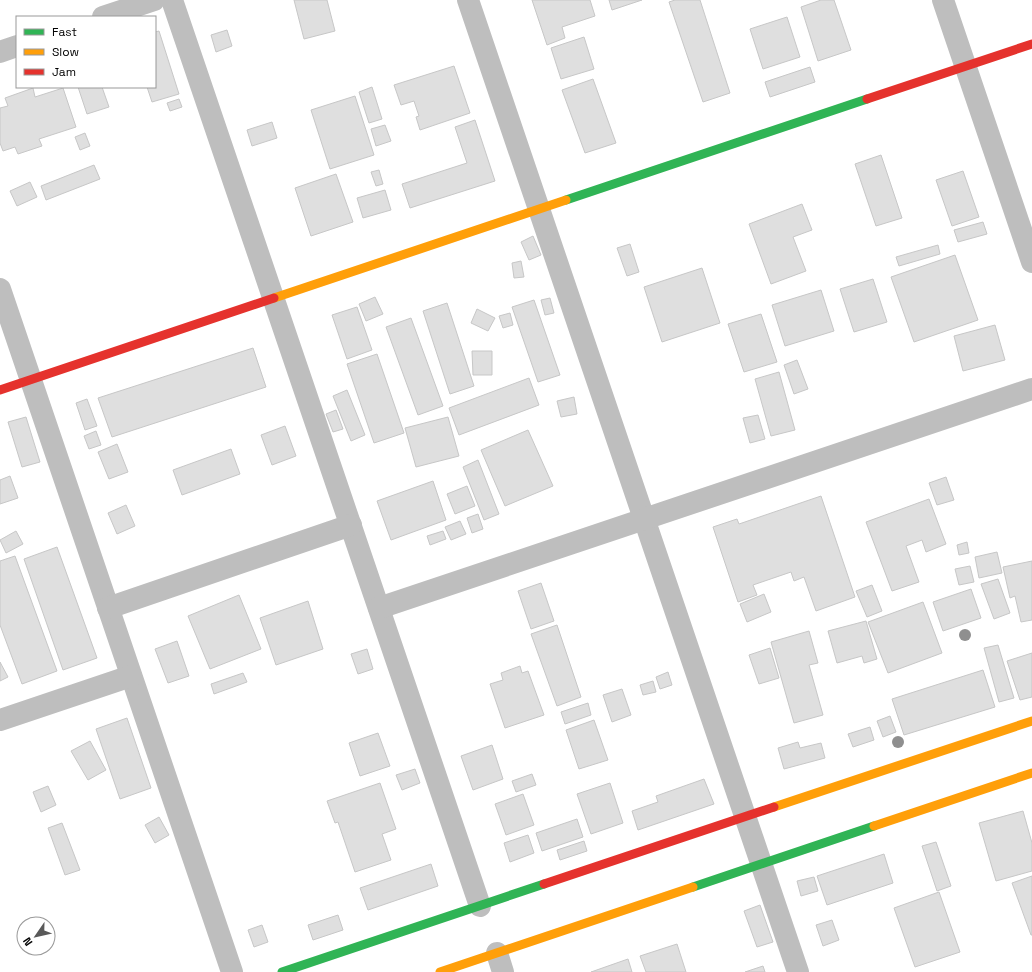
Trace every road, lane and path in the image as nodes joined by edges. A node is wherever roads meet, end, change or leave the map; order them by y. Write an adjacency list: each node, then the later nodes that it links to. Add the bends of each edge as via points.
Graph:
1 (154, 0): 5 (street)
2 (172, 0): 13 (street)
3 (468, 0): 10 (street)
4 (943, 0): 9 (street)
5 (106, 16)
6 (1032, 44): 9 (street)
7 (16, 46): 8 (street)
8 (0, 52)
9 (966, 66): 10 (street); 11 (street)
10 (539, 209): 13 (street); 17 (street)
11 (1032, 262)
12 (0, 289): 14 (street)
13 (274, 298): 14 (street); 18 (street)
14 (31, 379): 16 (street); 19 (street)
15 (1032, 389): 17 (street)
16 (0, 390)
17 (644, 519): 20 (street); 25 (street)
18 (351, 526): 19 (street); 20 (street)
19 (108, 608): 21 (street)
20 (379, 608): 27 (street)
21 (131, 676): 22 (street); 29 (street)
22 (0, 720)
23 (1032, 720): 25 (street)
24 (1032, 773): 26 (street)
25 (745, 817): 26 (street); 27 (street)
26 (761, 864): 28 (street); 32 (street)
27 (480, 906): 30 (street)
28 (500, 963): 31 (street)
29 (232, 972)
30 (282, 972)
31 (440, 972)
32 (798, 972)

